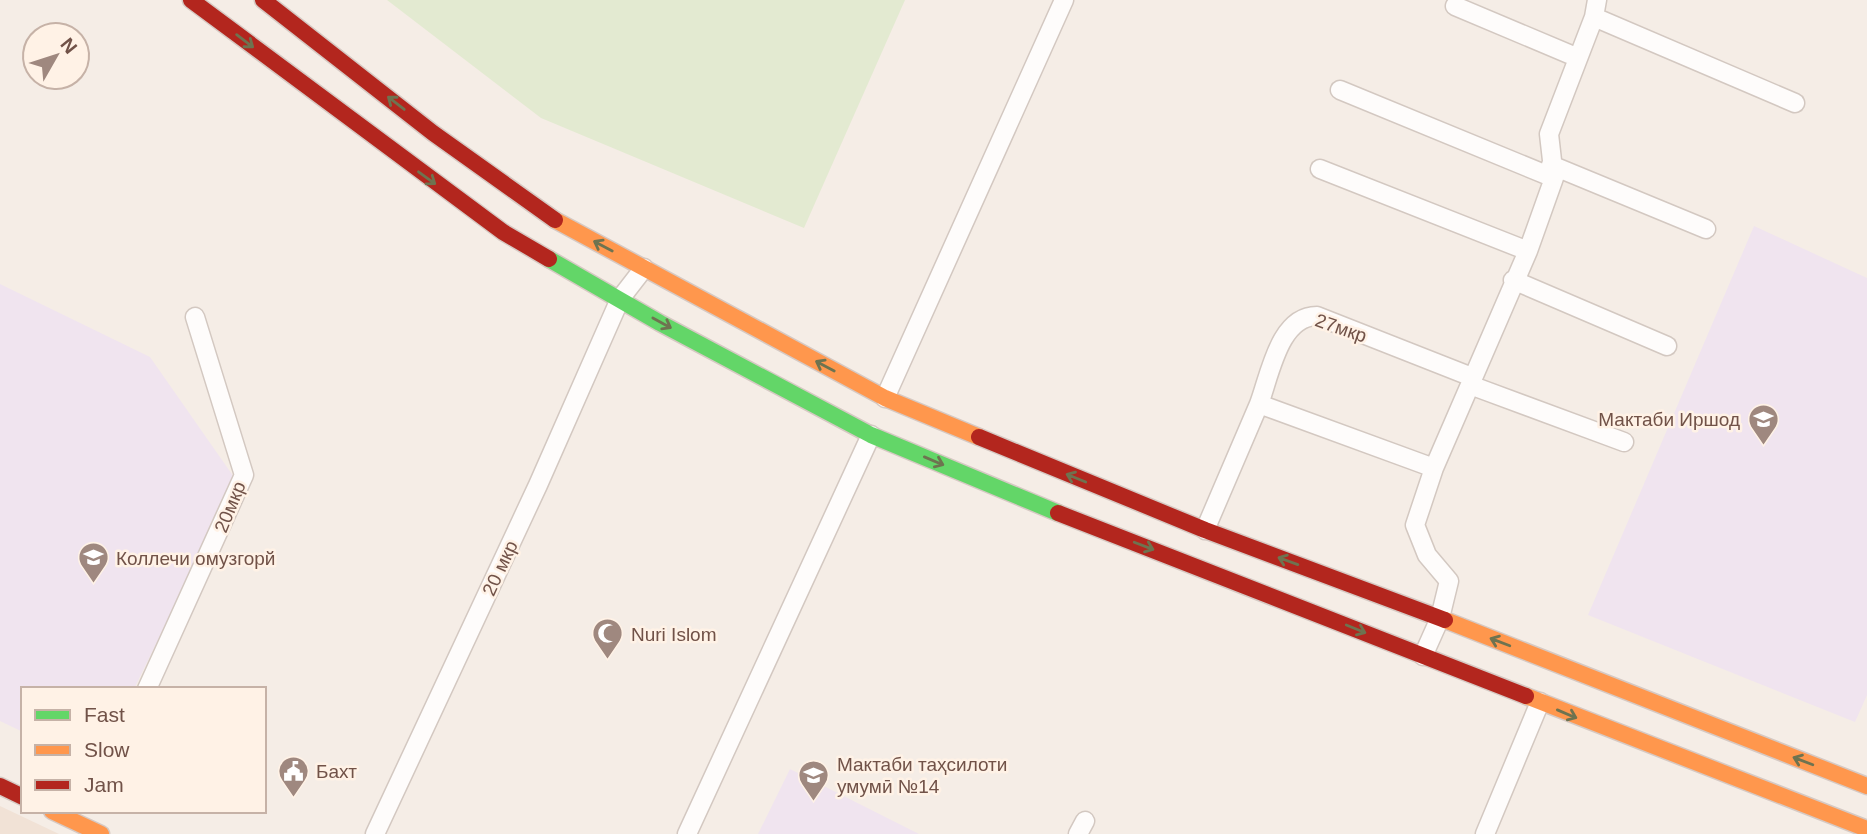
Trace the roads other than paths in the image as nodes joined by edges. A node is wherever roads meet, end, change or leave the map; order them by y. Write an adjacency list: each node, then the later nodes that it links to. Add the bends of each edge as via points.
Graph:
1 (191, 0): 15 (main road, one-way to 15, via 503,232)
2 (263, 0): 13 (main road, one-way to 2, via 562,225 433,133)
3 (1064, 0): 19 (street)
4 (1455, 6): 6 (street)
5 (1595, 9): 6 (street); 8 (street)
6 (1576, 57): 10 (street, via 1549,134)
7 (1339, 90): 10 (street)
8 (1796, 103)
9 (1320, 169): 12 (street)
10 (1552, 172): 11 (street); 12 (street)
11 (1706, 229)
12 (1528, 251): 14 (street)
13 (644, 268): 15 (street, 20 мкр); 19 (main road, one-way to 13)
14 (1513, 280): 17 (street); 18 (street)
15 (620, 299): 21 (main road, one-way to 21); 36 (street, 20 мкр)
16 (195, 317): 27 (street, 20мкр, via 244,475)
17 (1667, 346)
18 (1471, 381): 20 (street, 27мкр, via 1317,316 1304,316 1288,330); 22 (street, 27мкр); 23 (street)
19 (885, 398): 24 (main road, one-way to 19)
20 (1259, 404): 23 (street); 24 (street, 27мкр)
21 (871, 435): 26 (main road, one-way to 26); 37 (street)
22 (1624, 442)
23 (1434, 468): 25 (street, via 1415,526 1427,555 1449,581)
24 (1205, 530): 25 (main road, one-way to 24)
25 (1440, 618): 26 (street); 30 (main road, one-way to 25)
26 (1423, 656): 28 (main road)
27 (148, 687)
28 (1540, 702): 34 (main road, one-way to 34); 38 (street)
29 (0, 786): 31 (main road)
30 (1867, 786)
31 (21, 796)
32 (57, 813): 33 (main road)
33 (82, 822): 35 (main road)
34 (1867, 829)
35 (101, 834)
36 (375, 834)
37 (687, 834)
38 (1485, 834)

